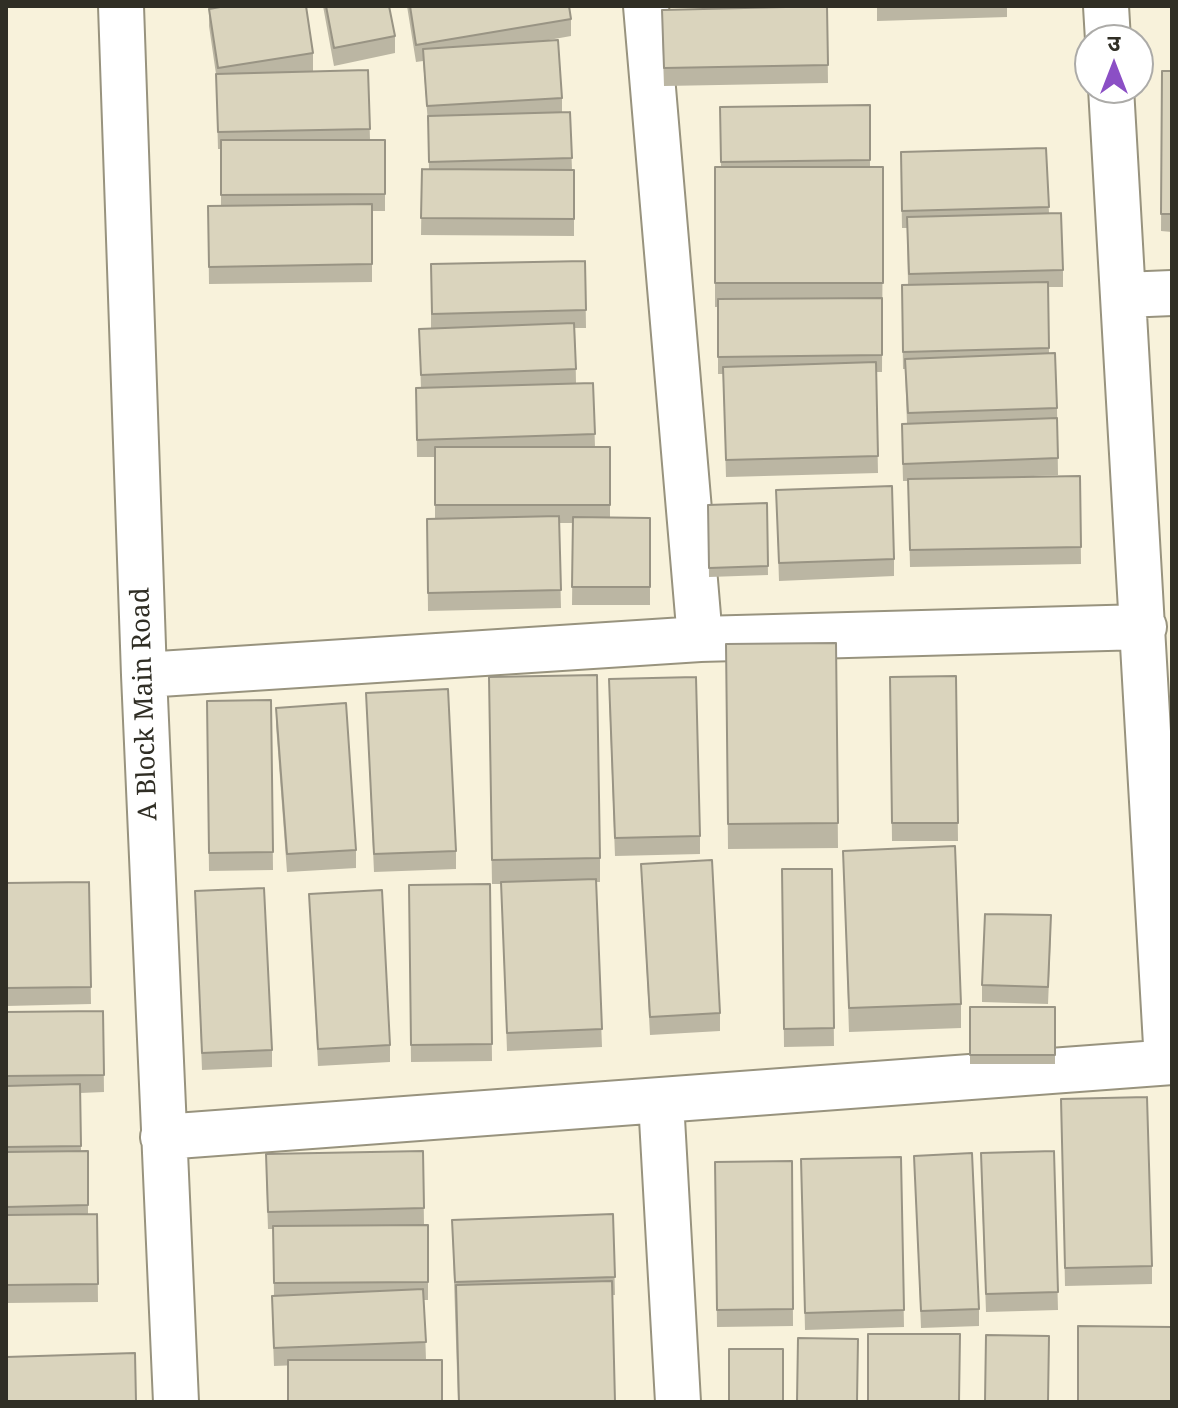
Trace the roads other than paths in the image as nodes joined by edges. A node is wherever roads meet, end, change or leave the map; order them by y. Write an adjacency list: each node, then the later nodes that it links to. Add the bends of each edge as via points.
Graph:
1 (121, 6): 8 (street, A Block Main Road)
2 (646, 6): 7 (street)
3 (1112, 104): 5 (street)
4 (1172, 293): 5 (street)
5 (1124, 295): 6 (street)
6 (1144, 627): 7 (street); 9 (street)
7 (700, 639): 8 (street)
8 (144, 675): 11 (street, A Block Main Road)
9 (1169, 1062): 10 (street)
10 (661, 1101): 11 (street); 13 (street)
11 (163, 1137): 12 (street, A Block Main Road)
12 (176, 1402)
13 (678, 1402)

